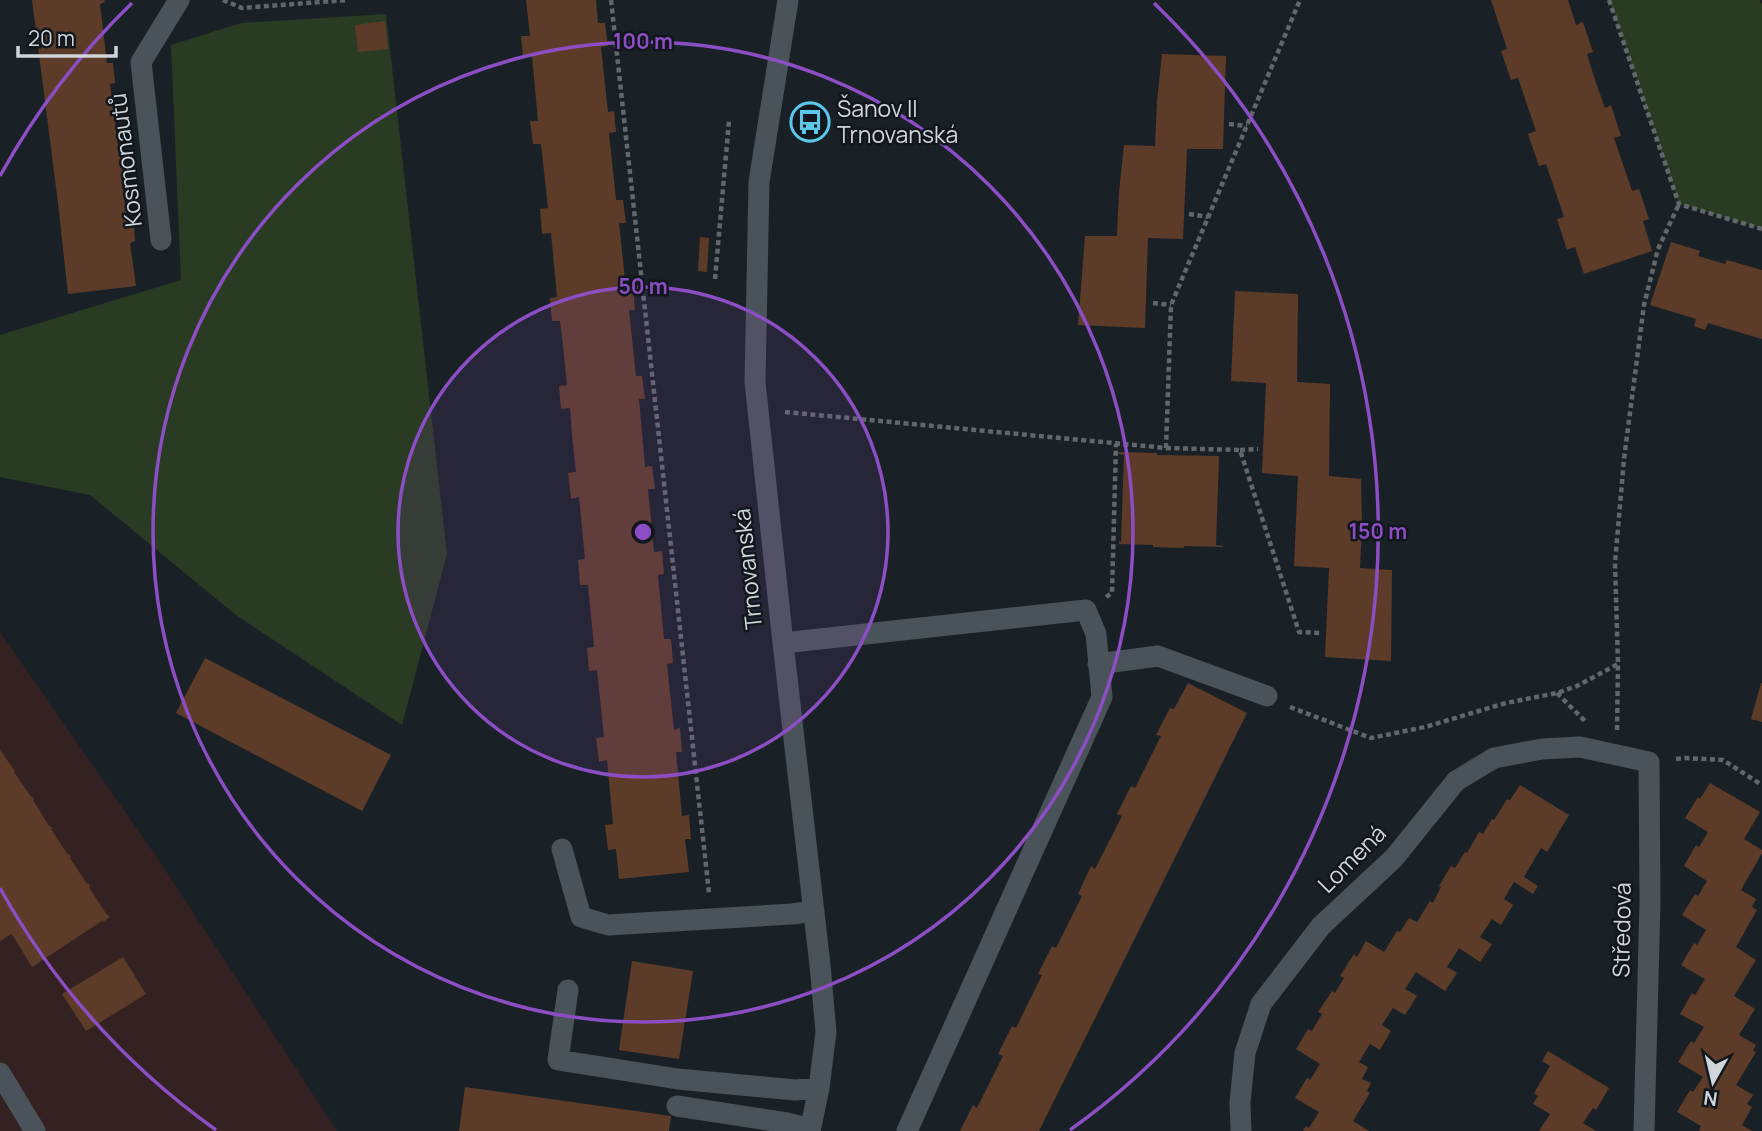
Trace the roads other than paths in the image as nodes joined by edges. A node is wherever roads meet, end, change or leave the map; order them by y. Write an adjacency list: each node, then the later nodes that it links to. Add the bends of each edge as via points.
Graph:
1 (178, 0): 3 (street, Kosmonautů, via 141,62)
2 (788, 0): 4 (street, Trnovanská, via 759,182 755,382)
3 (161, 240)
4 (783, 643): 5 (street, via 1086,610 1096,634); 9 (street, Trnovanská)
5 (1098, 664): 6 (street, via 1158,656); 16 (street, via 1102,697)
6 (1267, 696)
7 (1649, 762): 17 (street, Lomená, via 1580,747 1542,749 1494,758 1456,781 1394,858 1321,926 1261,1004 1245,1053); 18 (street, Středová)
8 (562, 849): 9 (street, via 581,917 608,925)
9 (814, 911): 12 (street, Trnovanská, via 826,1032)
10 (568, 990): 12 (street, via 558,1060 678,1079 794,1090)
11 (0, 1073): 15 (street)
12 (819, 1087): 14 (street, Trnovanská)
13 (677, 1106): 14 (street)
14 (810, 1130)
15 (35, 1131)
16 (907, 1131)
17 (1241, 1131)
18 (1644, 1131)

